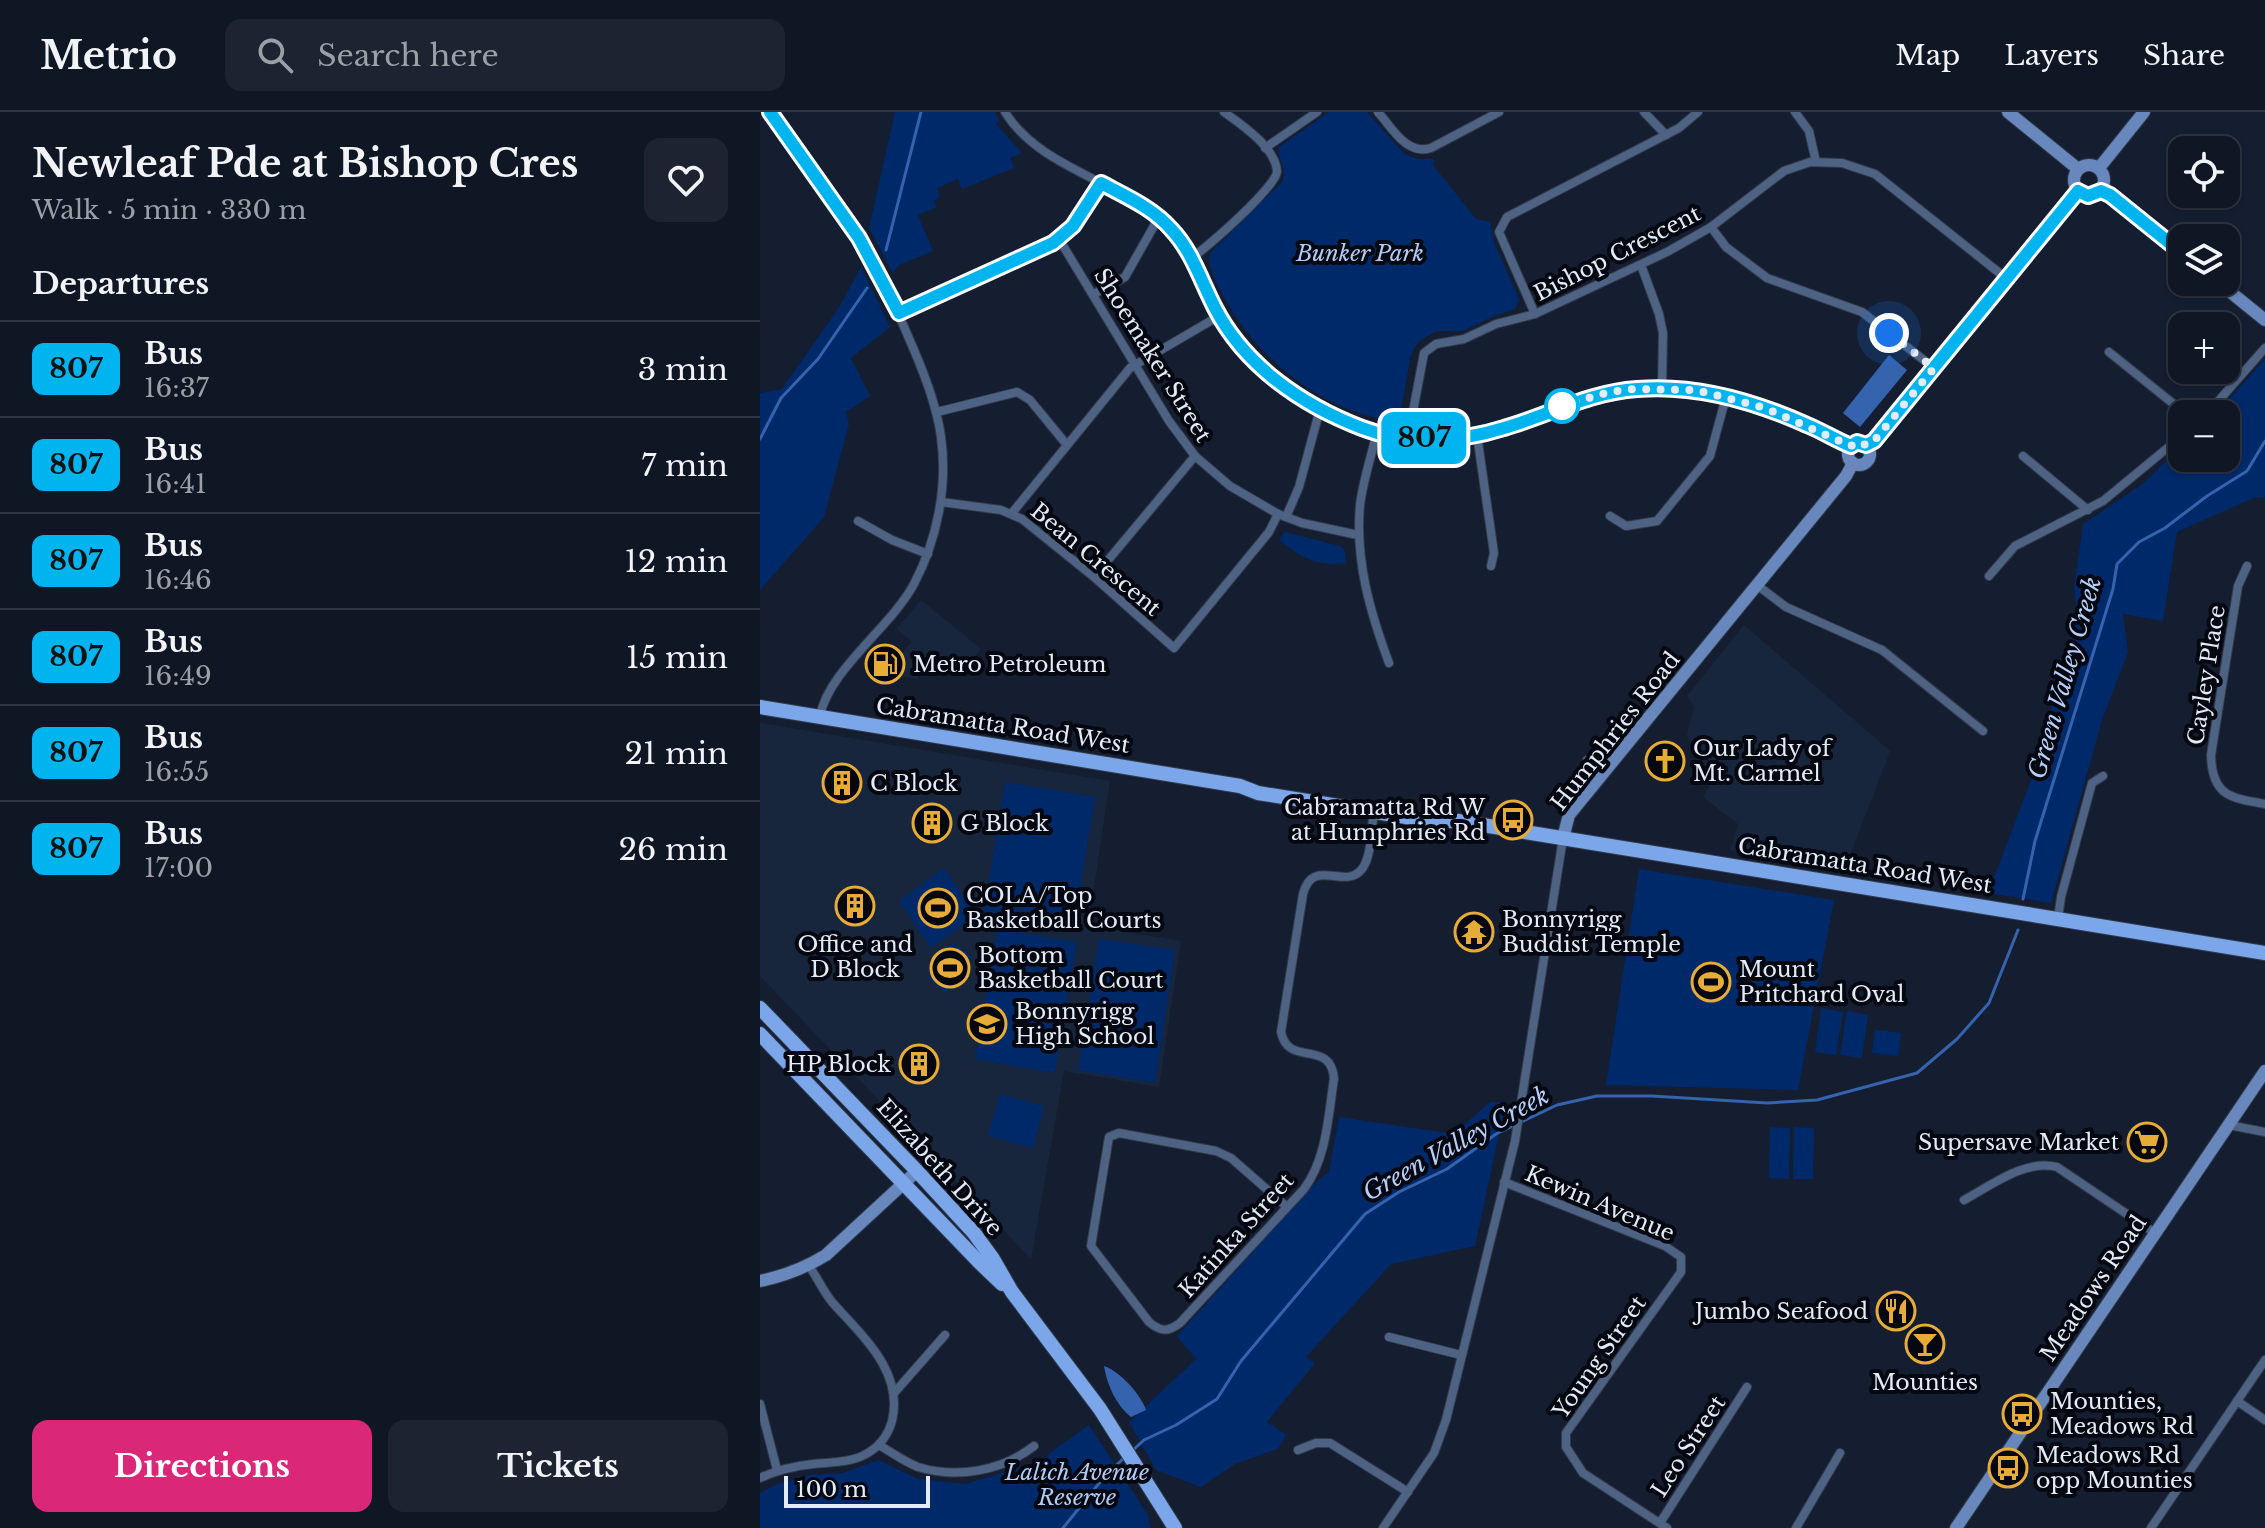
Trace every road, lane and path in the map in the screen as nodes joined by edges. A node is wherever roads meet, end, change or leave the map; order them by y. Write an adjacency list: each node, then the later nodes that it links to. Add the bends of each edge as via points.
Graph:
1 (770, 112): 29 (street, via 859,238)
2 (1005, 112): 17 (street, via 1025,137)
3 (1224, 112): 13 (street)
4 (1317, 112): 13 (street)
5 (1378, 112): 6 (street, via 1409,148 1419,152)
6 (1499, 112)
7 (1644, 112): 12 (street)
8 (1698, 112): 12 (street)
9 (1795, 112): 14 (street, via 1809,131)
10 (2008, 112): 16 (street)
11 (2144, 112): 15 (street)
12 (1666, 135): 30 (street, via 1507,217 1499,232)
13 (1265, 148): 24 (street, via 1277,169 1274,182)
14 (1816, 162): 21 (street, Bishop Crescent, via 1784,171); 26 (street, Bishop Crescent, via 1842,163 1875,174)
15 (2099, 168): 16 (street); 19 (street, via 2105,182)
16 (2078, 169): 18 (street)
17 (1101, 183): 20 (street); 22 (street)
18 (2078, 191): 19 (street, via 2088,196); 26 (street)
19 (2101, 191): 23 (street)
20 (1159, 217): 24 (street); 27 (street, via 1125,277)
21 (1711, 227): 25 (street, Bishop Crescent); 36 (street, via 1726,247 1767,278 1862,312)
22 (1059, 239): 27 (street, Shoemaker Street); 29 (street)
23 (2168, 242)
24 (1191, 258): 31 (street)
25 (1641, 265): 30 (street, Bishop Crescent); 37 (street, via 1663,333)
26 (2007, 279): 36 (street)
27 (1094, 294): 35 (street, Shoemaker Street)
28 (2235, 296): 32 (street)
29 (899, 313): 42 (street)
30 (1535, 314): 45 (street, Bishop Crescent, via 1436,344 1424,353)
31 (1219, 316): 35 (street); 41 (street, via 1261,368)
32 (2265, 320)
33 (2265, 348): 40 (street)
34 (2109, 352): 39 (street)
35 (1135, 365): 46 (street); 50 (street, Shoemaker Street)
36 (1934, 368): 47 (street)
37 (1662, 388): 38 (street); 44 (street, via 1609,392)
38 (1726, 397): 48 (street); 57 (street, via 1710,456 1657,521 1626,526)
39 (2169, 400)
40 (2219, 400)
41 (1320, 409): 43 (street); 56 (street, via 1299,487)
42 (937, 412): 46 (street, via 1017,392); 53 (street)
43 (1377, 432): 45 (street); 59 (street)
44 (1477, 435): 45 (street); 61 (street, via 1494,553)
45 (1408, 438)
46 (1067, 445): 55 (street)
47 (1866, 445): 48 (street); 52 (street, via 1868,461)
48 (1851, 446): 52 (street, via 1847,456)
49 (2168, 448): 54 (street)
50 (1195, 456): 56 (street, Shoemaker Street, via 1230,486); 64 (street)
51 (2023, 456): 54 (street)
52 (1853, 463): 65 (street, Humphries Road)
53 (941, 502): 55 (street, Bean Crescent); 60 (street)
54 (2088, 510): 63 (street, via 2015,546)
55 (1012, 513): 64 (street, Bean Crescent)
56 (1282, 516): 59 (street, Shoemaker Street); 64 (street, Bean Crescent, via 1174,648)
57 (1610, 516)
58 (858, 521): 60 (street)
59 (1358, 535): 66 (street, via 1371,616)
60 (928, 554): 68 (street, via 906,597 827,694)
61 (1491, 566)
62 (2247, 566): 74 (street, Cayley Place, via 2238,586 2211,771 2216,787)
63 (1989, 576)
64 (1094, 577)
65 (1757, 585): 69 (street, via 1786,607 1882,650); 71 (street, Humphries Road)
66 (1389, 663)
67 (760, 707): 68 (main road, Cabramatta Road West)
68 (820, 716): 73 (main road, Cabramatta Road West)
69 (1983, 731)
70 (1587, 760): 71 (street)
71 (1604, 773): 77 (street, Humphries Road, via 1569,815)
72 (2103, 776): 78 (street, via 2092,783)
73 (1240, 786): 75 (main road, Cabramatta Road West); 76 (main road, Cabramatta Road West, via 1304,791 1434,812)
74 (2265, 804)
75 (1374, 812): 76 (main road, Cabramatta Road West); 89 (street, Katinka Street, via 1366,863 1359,873 1318,875 1303,894 1281,1032 1293,1051 1327,1059 1334,1079 1320,1162)
76 (1458, 821): 77 (main road, Cabramatta Road West)
77 (1563, 838): 78 (main road, Cabramatta Road West); 86 (street, Humphries Road)
78 (2058, 919): 79 (main road, Cabramatta Road West)
79 (2265, 953)
80 (760, 1008): 85 (main road, Elizabeth Drive)
81 (760, 1034): 87 (main road, Elizabeth Drive)
82 (2265, 1071): 83 (street, Meadows Road)
83 (2229, 1125): 84 (street); 90 (street, Meadows Road)
84 (2265, 1132)
85 (917, 1171): 87 (street); 94 (main road, Elizabeth Drive, via 974,1233)
86 (1504, 1182): 91 (street, Kewin Avenue); 97 (street, Humphries Road)
87 (904, 1183): 92 (street); 94 (main road, Elizabeth Drive)
88 (1964, 1200): 90 (street, via 2027,1167 2047,1165)
89 (1287, 1207): 89 (street, Katinka Street, via 1170,1330 1149,1322 1091,1246 1109,1137 1119,1133 1216,1151)
90 (2155, 1233): 115 (street, Meadows Road)
91 (1681, 1257): 111 (street, Young Street, via 1681,1272 1566,1433 1566,1447 1583,1473)
92 (809, 1266): 93 (street); 100 (street, via 869,1343)
93 (760, 1281)
94 (1012, 1292): 112 (main road, Elizabeth Drive, via 1122,1441)
95 (945, 1335): 100 (street)
96 (1389, 1337): 97 (street)
97 (1461, 1355): 110 (street, Humphries Road, via 1434,1453)
98 (2265, 1360): 101 (street)
99 (1747, 1387): 111 (street, Leo Street)
100 (895, 1392): 104 (street, via 890,1427)
101 (2237, 1401): 103 (street); 116 (street)
102 (760, 1404): 108 (street)
103 (2265, 1420)
104 (879, 1445): 105 (street, via 915,1466 965,1473 1019,1457); 108 (street, via 846,1461)
105 (1034, 1446)
106 (1298, 1450): 110 (street, via 1330,1443)
107 (1840, 1453): 114 (street)
108 (777, 1470): 109 (street)
109 (760, 1478)
110 (1408, 1492): 113 (street, Humphries Road)
111 (1663, 1526)
112 (1175, 1528)
113 (1383, 1528)
114 (1796, 1528)
115 (1956, 1528)
116 (2151, 1528)

